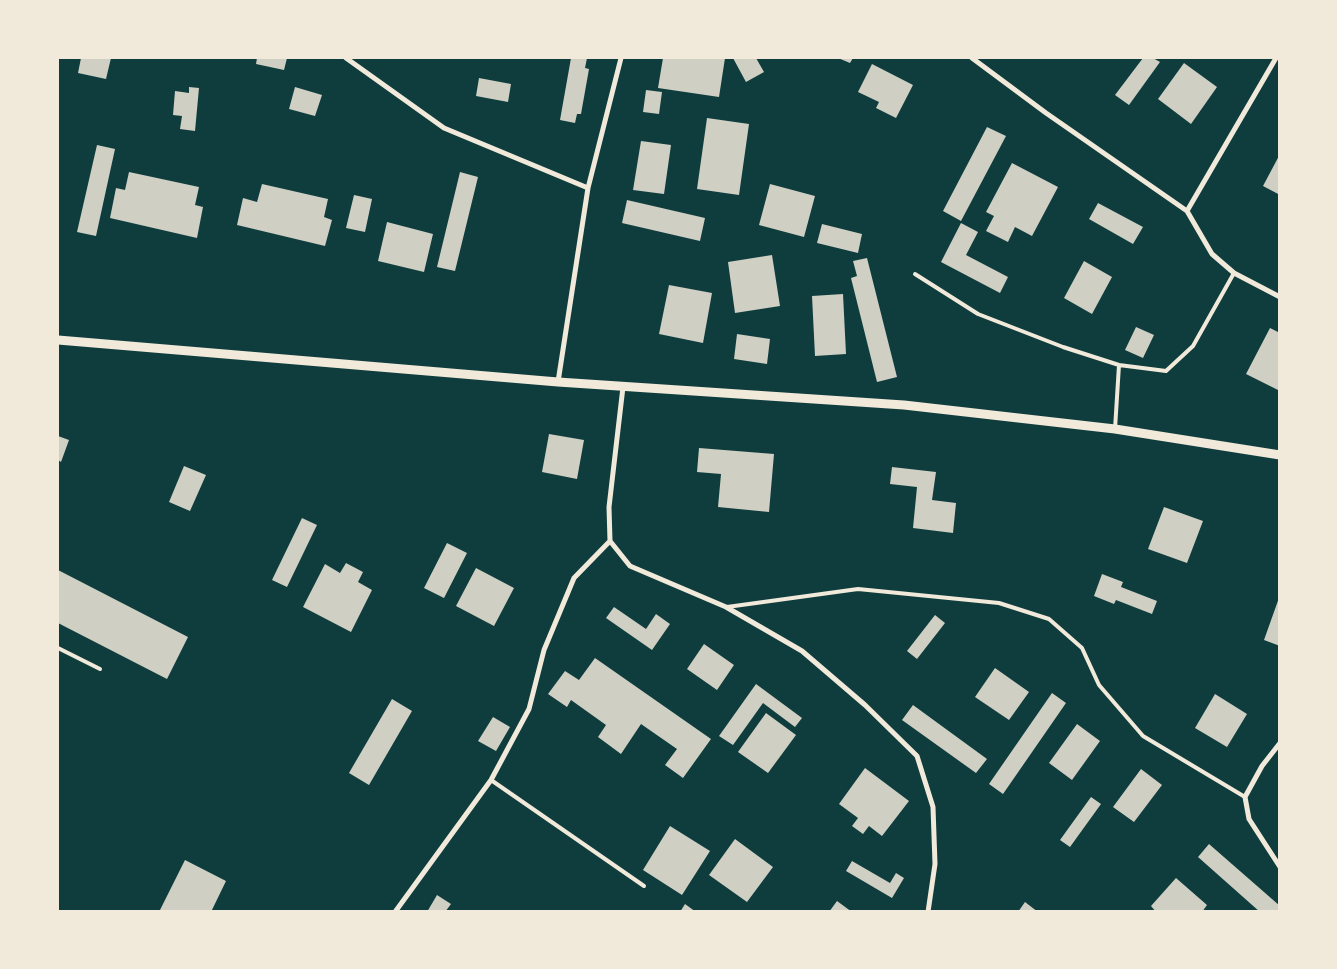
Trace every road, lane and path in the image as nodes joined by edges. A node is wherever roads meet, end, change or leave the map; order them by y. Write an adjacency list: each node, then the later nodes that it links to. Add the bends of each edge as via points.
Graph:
1 (346, 58): 5 (street, via 444,128)
2 (621, 58): 5 (street)
3 (972, 58): 6 (street)
4 (1276, 58): 6 (street)
5 (588, 188): 12 (street)
6 (1187, 211): 7 (street, via 1212,254)
7 (1234, 273): 9 (street); 11 (lane, via 1194,346 1166,372)
8 (915, 274): 11 (lane, via 978,314)
9 (1280, 296)
10 (58, 340): 12 (street)
11 (1118, 364): 14 (lane)
12 (558, 382): 13 (street)
13 (623, 387): 14 (street, via 904,405); 16 (street, via 609,507)
14 (1115, 429): 15 (street)
15 (1280, 455)
16 (610, 541): 17 (street, via 630,566); 21 (street, via 574,578 544,650 529,709)
17 (726, 607): 22 (lane, via 858,589 999,604 1049,619 1082,648 1099,684 1144,736); 26 (street, via 802,650 917,756 933,807 935,864)
18 (58, 648): 19 (lane)
19 (100, 669)
20 (1280, 743): 22 (street, via 1262,766)
21 (491, 780): 24 (lane); 25 (street)
22 (1245, 797): 23 (street, via 1248,818)
23 (1280, 867)
24 (644, 886)
25 (394, 912)
26 (928, 912)

